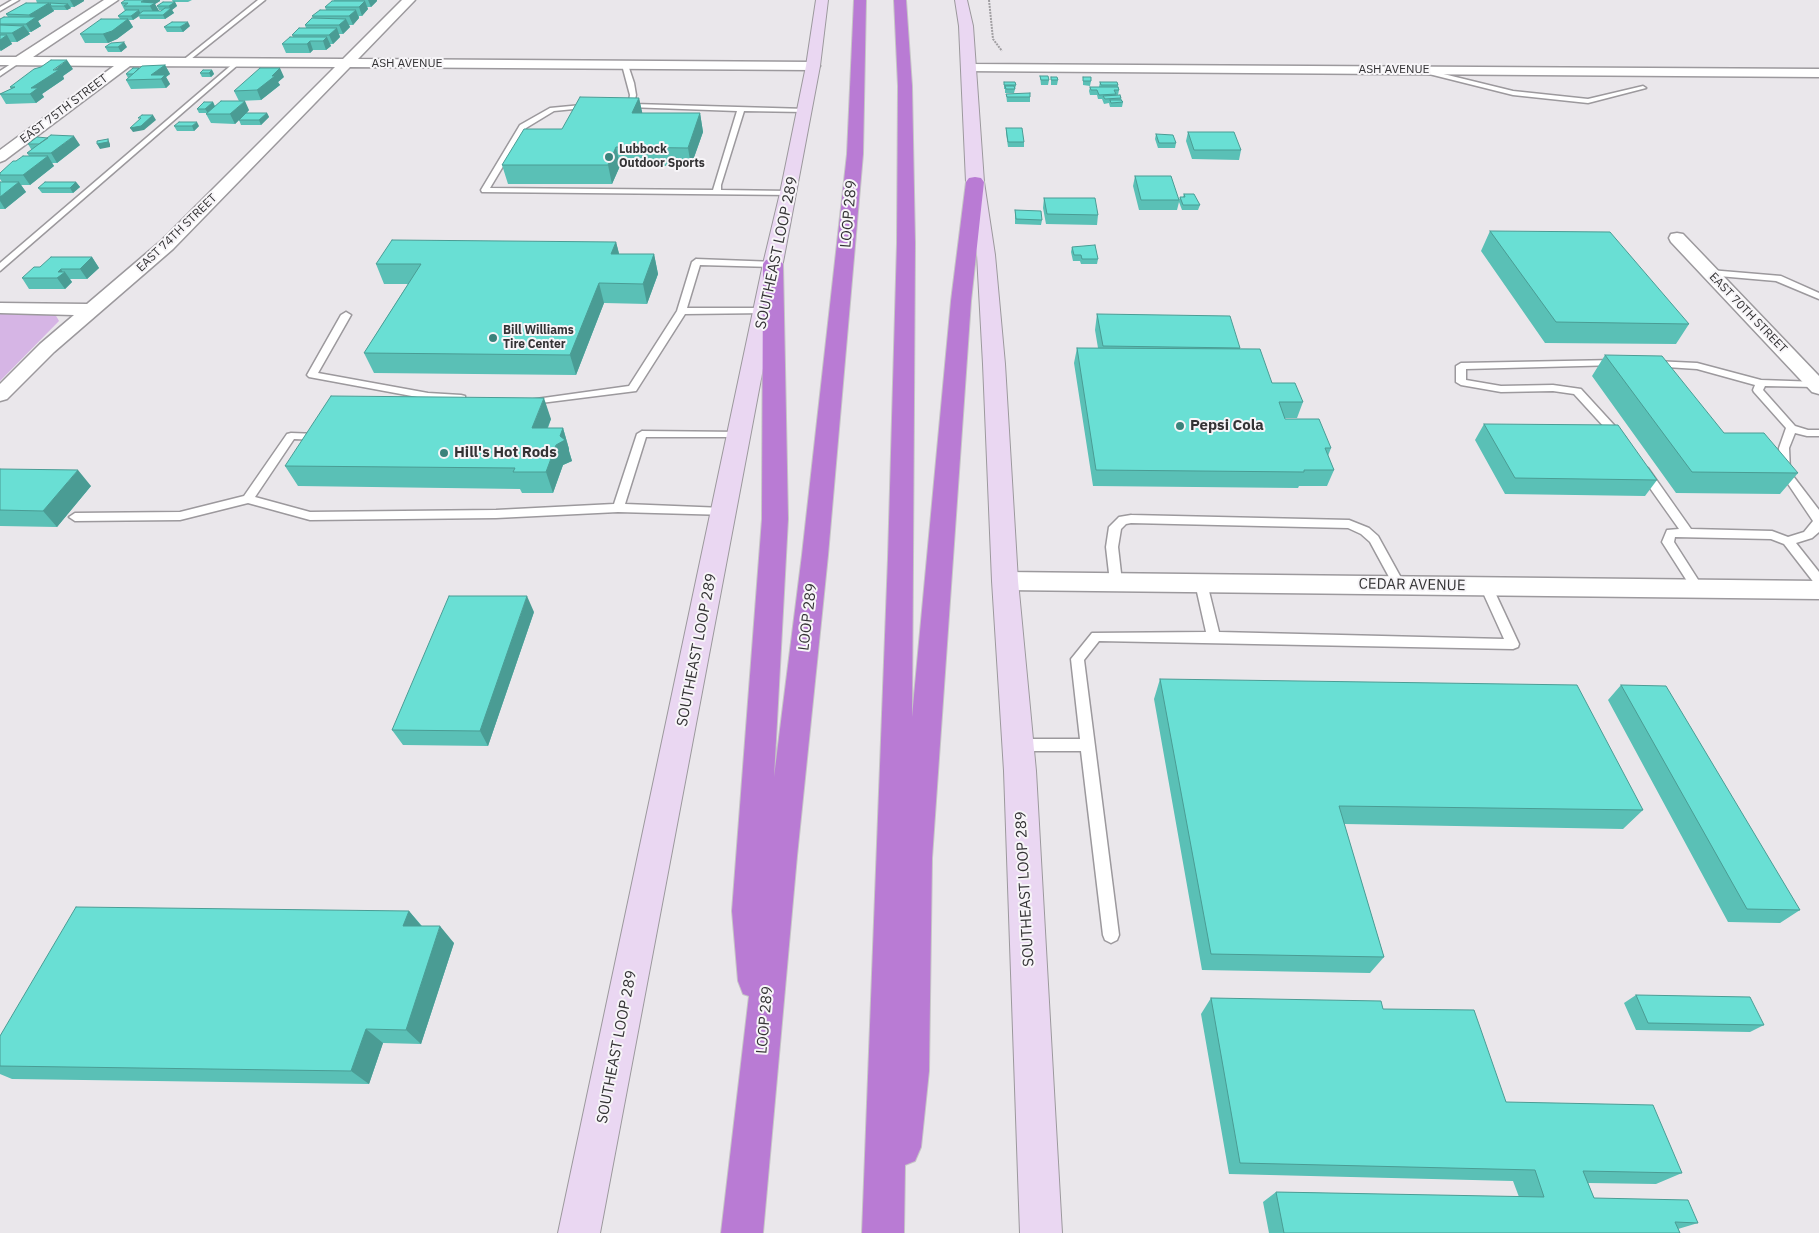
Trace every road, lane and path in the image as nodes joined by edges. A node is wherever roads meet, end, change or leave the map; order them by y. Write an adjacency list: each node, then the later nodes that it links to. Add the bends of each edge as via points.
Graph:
1 (16, 0): 11 (lane)
2 (112, 0): 14 (street)
3 (262, 0): 16 (lane)
4 (409, 0): 18 (street, EAST 74TH STREET)
5 (822, 0): 20 (main road, SOUTHEAST LOOP 289)
6 (860, 0): 75 (highway, LOOP 289, via 855,145 845,258)
7 (900, 0): 78 (highway, via 905,86 906,243)
8 (961, 0): 12 (main road)
9 (968, 0): 12 (main road)
10 (989, 0): 22 (path, via 993,39)
11 (0, 9)
12 (966, 26): 21 (main road, SOUTHEAST LOOP 289)
13 (0, 61): 14 (street, ASH AVENUE)
14 (19, 62): 15 (street, ASH AVENUE); 25 (lane)
15 (128, 62): 16 (street, ASH AVENUE); 32 (street, EAST 75TH STREET)
16 (184, 62): 17 (street, ASH AVENUE)
17 (237, 63): 18 (street, ASH AVENUE); 38 (lane)
18 (346, 63): 19 (street, ASH AVENUE); 42 (street, EAST 74TH STREET, via 167,245)
19 (625, 65): 20 (street, ASH AVENUE); 29 (lane, via 633,96)
20 (813, 66): 31 (main road, SOUTHEAST LOOP 289)
21 (969, 68): 22 (street, ASH AVENUE); 33 (main road, SOUTHEAST LOOP 289)
22 (1013, 68): 23 (street, ASH AVENUE)
23 (1423, 71): 24 (street, ASH AVENUE); 26 (lane, via 1513,93 1588,101)
24 (1819, 73)
25 (0, 74)
26 (1643, 88)
27 (603, 106): 34 (lane, via 552,109 523,127 485,190)
28 (621, 106): 29 (lane)
29 (630, 106): 30 (lane)
30 (741, 109): 31 (lane); 34 (lane)
31 (805, 110): 35 (main road, SOUTHEAST LOOP 289)
32 (0, 157)
33 (975, 182): 63 (main road, SOUTHEAST LOOP 289, via 986,255); 79 (highway, via 960,301 916,848 910,1071)
34 (717, 192): 35 (lane)
35 (789, 192): 37 (main road, SOUTHEAST LOOP 289)
36 (1677, 238): 39 (street, EAST 70TH STREET)
37 (773, 264): 43 (lane, via 696,262); 44 (main road, SOUTHEAST LOOP 289); 75 (highway, via 775,519 749,911)
38 (0, 268)
39 (1710, 273): 40 (lane, via 1778,278); 47 (street, EAST 70TH STREET)
40 (1819, 296)
41 (0, 308): 42 (street)
42 (93, 310): 48 (street, EAST 74TH STREET, via 47,348)
43 (682, 311): 44 (lane); 50 (lane, via 632,389)
44 (765, 311): 52 (main road, SOUTHEAST LOOP 289)
45 (346, 315): 49 (lane, via 312,375 428,396)
46 (1762, 384): 47 (lane); 51 (lane, via 1758,390); 55 (lane, via 1697,366 1461,366 1461,382 1501,389 1576,390)
47 (1817, 386)
48 (0, 395)
49 (474, 399)
50 (520, 402)
51 (1791, 428): 53 (lane); 62 (lane, via 1784,448 1785,472 1819,521 1808,535)
52 (739, 434): 58 (lane, via 642,434); 59 (main road, SOUTHEAST LOOP 289)
53 (1819, 434)
54 (318, 437): 57 (lane, via 291,436)
55 (1627, 447)
56 (1638, 463): 61 (lane)
57 (248, 499): 58 (lane, via 310,516 496,514); 60 (lane, via 180,516)
58 (618, 508): 59 (lane)
59 (724, 512): 76 (main road, SOUTHEAST LOOP 289)
60 (75, 517)
61 (1688, 534): 62 (lane, via 1772,535); 69 (lane, via 1671,533 1668,542)
62 (1788, 541): 64 (lane)
63 (1005, 581): 65 (street, CEDAR AVENUE); 72 (main road, SOUTHEAST LOOP 289)
64 (1819, 581)
65 (1116, 582): 66 (street, CEDAR AVENUE); 67 (lane, via 1112,547 1115,527 1123,520 1131,519 1349,524 1374,539)
66 (1201, 583): 67 (street, CEDAR AVENUE); 71 (lane)
67 (1399, 585): 68 (street, CEDAR AVENUE)
68 (1486, 586): 69 (street, CEDAR AVENUE); 71 (lane, via 1514,644)
69 (1698, 589): 70 (street, CEDAR AVENUE)
70 (1819, 590)
71 (1214, 637): 73 (lane, via 1096,636 1077,660)
72 (1017, 745): 73 (lane); 80 (main road, SOUTHEAST LOOP 289)
73 (1087, 745): 74 (lane)
74 (1111, 935)
75 (762, 1047): 77 (highway, LOOP 289)
76 (579, 1233)
77 (742, 1233)
78 (883, 1233)
79 (892, 1233)
80 (1041, 1233)

